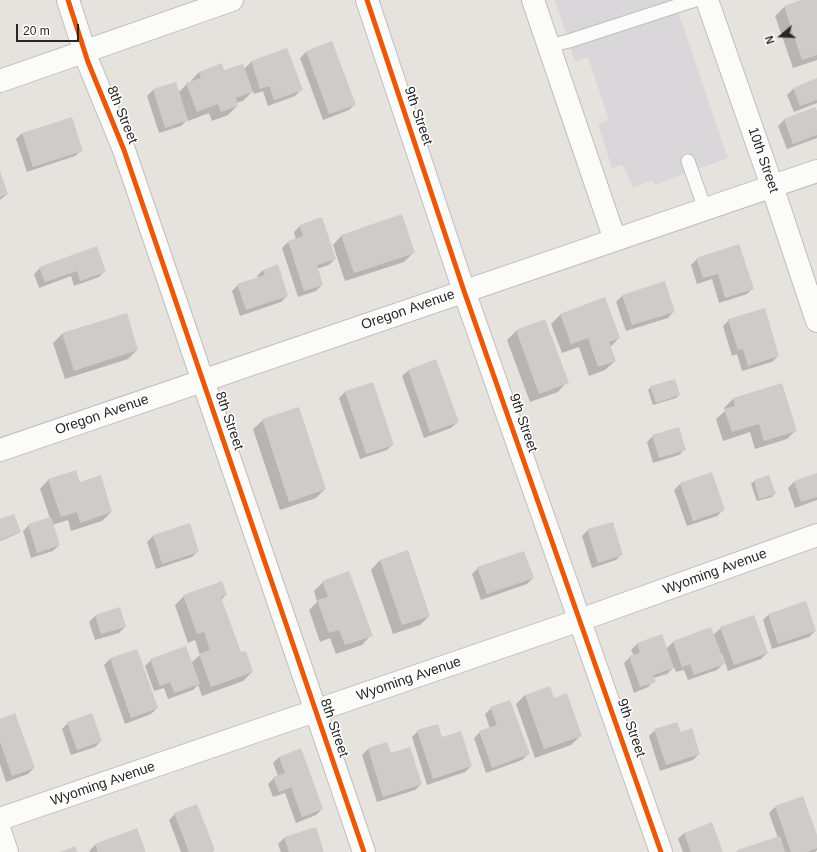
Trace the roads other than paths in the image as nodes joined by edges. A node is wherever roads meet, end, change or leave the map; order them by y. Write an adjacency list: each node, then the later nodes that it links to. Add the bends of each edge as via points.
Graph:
1 (68, 0): 8 (street, 8th Street)
2 (232, 0): 8 (street)
3 (367, 0): 15 (street, 9th Street)
4 (533, 0): 7 (street)
5 (695, 0): 7 (lane)
6 (707, 0): 12 (street, 10th Street)
7 (548, 46): 14 (street)
8 (85, 51): 9 (street); 17 (street, 8th Street, via 124,150)
9 (0, 81)
10 (688, 161): 13 (lane)
11 (817, 171): 12 (street, Oregon Avenue)
12 (772, 186): 13 (street, Oregon Avenue); 16 (street, 10th Street)
13 (705, 209): 14 (street, Oregon Avenue)
14 (615, 240): 15 (street, Oregon Avenue)
15 (464, 291): 17 (street, Oregon Avenue); 20 (street, 9th Street)
16 (817, 321)
17 (202, 381): 18 (street, Oregon Avenue); 21 (street, 8th Street)
18 (0, 450)
19 (817, 535): 20 (street, Wyoming Avenue)
20 (580, 620): 21 (street, Wyoming Avenue); 26 (street, 9th Street)
21 (316, 711): 22 (street, Wyoming Avenue); 25 (street, 8th Street)
22 (0, 819)
23 (0, 831): 24 (street)
24 (7, 852)
25 (364, 852)
26 (661, 852)

